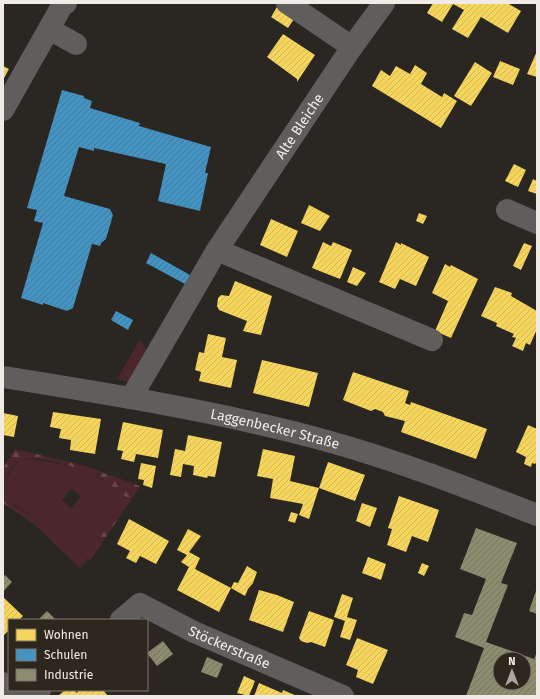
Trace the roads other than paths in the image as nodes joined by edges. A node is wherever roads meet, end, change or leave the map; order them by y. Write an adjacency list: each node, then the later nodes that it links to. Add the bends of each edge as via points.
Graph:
1 (287, 3): 6 (street)
2 (384, 3): 6 (street, Alte Bleiche)
3 (64, 4): 4 (street)
4 (49, 29): 5 (street); 7 (street)
5 (76, 44)
6 (352, 47): 10 (street, Alte Bleiche)
7 (3, 110)
8 (507, 210): 9 (street)
9 (537, 223)
10 (217, 250): 11 (street); 13 (street, Alte Bleiche)
11 (432, 340)
12 (3, 377): 13 (street, Laggenbecker Straße)
13 (131, 398): 14 (street, Laggenbecker Straße, via 260,423 322,439)
14 (537, 515)
15 (122, 619): 16 (street, Stöckerstraße, via 140,604 194,632)
16 (343, 696)

